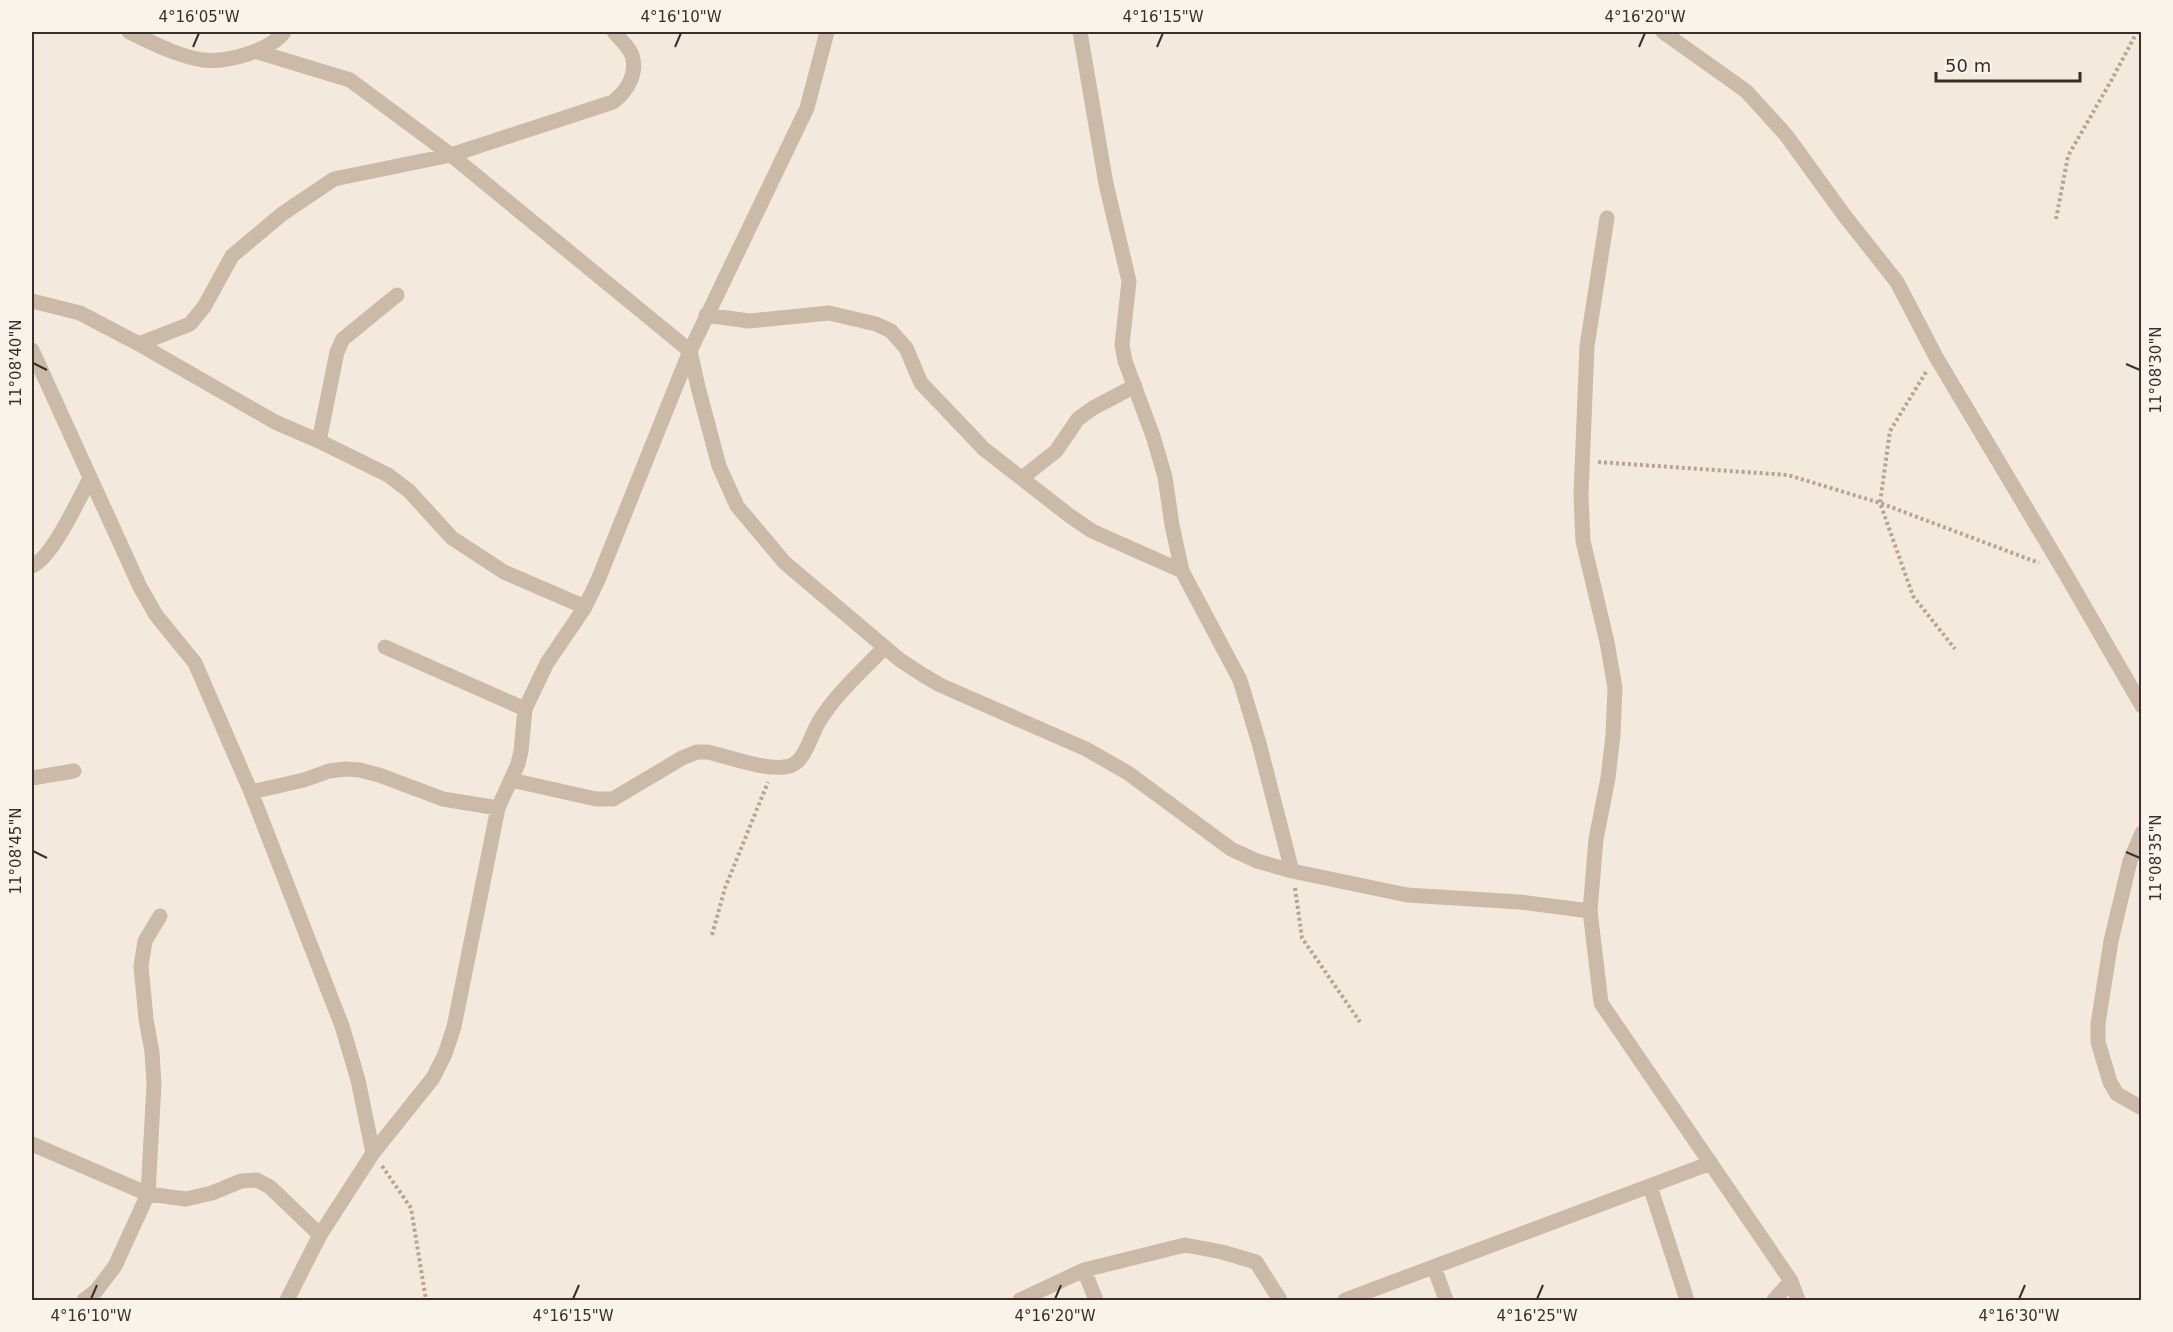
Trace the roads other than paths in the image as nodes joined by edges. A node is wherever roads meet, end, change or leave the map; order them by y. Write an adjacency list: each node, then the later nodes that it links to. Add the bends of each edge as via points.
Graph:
1 (129, 32): 7 (street, via 169,51 204,60)
2 (284, 32): 7 (street)
3 (614, 32): 8 (street, via 632,54 634,72 626,91 614,102)
4 (827, 32): 12 (street, via 807,108)
5 (1080, 32): 16 (street, via 1106,184 1128,272 1122,345)
6 (1664, 32): 25 (street, via 1746,91 1786,135 1897,282 1936,357)
7 (258, 52): 8 (street, via 350,80)
8 (451, 155): 13 (street, via 334,179 282,214 232,256 190,324); 15 (street)
9 (1607, 218): 34 (street, via 1587,346 1581,495 1583,541 1615,688 1613,735 1596,839)
10 (397, 295): 17 (street, via 343,339)
11 (32, 301): 13 (street, via 80,313)
12 (706, 315): 15 (street); 19 (street, via 749,321 829,313 891,331 906,348 921,382 940,405 984,449)
13 (139, 344): 17 (street, via 275,422)
14 (32, 350): 18 (street)
15 (690, 351): 22 (street, via 616,540); 24 (street, via 719,466 736,506 785,563)
16 (1135, 386): 19 (street, via 1078,419 1056,451); 21 (street, via 1166,477)
17 (320, 441): 22 (street, via 388,474 452,538 504,572)
18 (90, 478): 20 (street, via 50,550); 30 (street, via 140,587 156,615 195,663)
19 (1022, 478): 21 (street, via 1092,531)
20 (32, 566)
21 (1182, 571): 33 (street, via 1240,680)
22 (585, 607): 26 (street, via 547,663)
23 (385, 647): 26 (street)
24 (885, 647): 29 (street, via 825,713 799,760 789,766 774,768 697,752 622,795 605,800); 33 (street, via 940,685 1086,749 1120,768 1231,849)
25 (2142, 706)
26 (525, 710): 29 (street, via 521,750)
27 (74, 771): 28 (street)
28 (32, 778)
29 (511, 780): 31 (street)
30 (251, 792): 31 (street, via 345,769 379,775 443,799); 38 (street, via 342,1026)
31 (498, 808): 38 (street, via 454,1027 445,1054 433,1078)
32 (2142, 833): 36 (street, via 2130,861 2111,941 2098,1042 2117,1094)
33 (1292, 871): 34 (street, via 1407,895)
34 (1590, 911): 39 (street, via 1601,1003)
35 (160, 916): 41 (street, via 145,941 141,966 154,1084)
36 (2142, 1108)
37 (32, 1144): 41 (street)
38 (374, 1153): 42 (street)
39 (1711, 1163): 40 (street); 45 (street)
40 (1650, 1186): 43 (street); 53 (street)
41 (148, 1194): 42 (street, via 186,1198 257,1180 270,1187); 46 (street, via 115,1266)
42 (320, 1235): 47 (street)
43 (1434, 1267): 51 (street); 52 (street)
44 (1084, 1270): 48 (street); 49 (street); 50 (street, via 1185,1245 1256,1262)
45 (1791, 1281): 54 (street); 55 (street)
46 (84, 1300)
47 (287, 1300)
48 (1020, 1300)
49 (1096, 1300)
50 (1280, 1300)
51 (1345, 1300)
52 (1446, 1300)
53 (1687, 1300)
54 (1774, 1300)
55 (1798, 1300)

